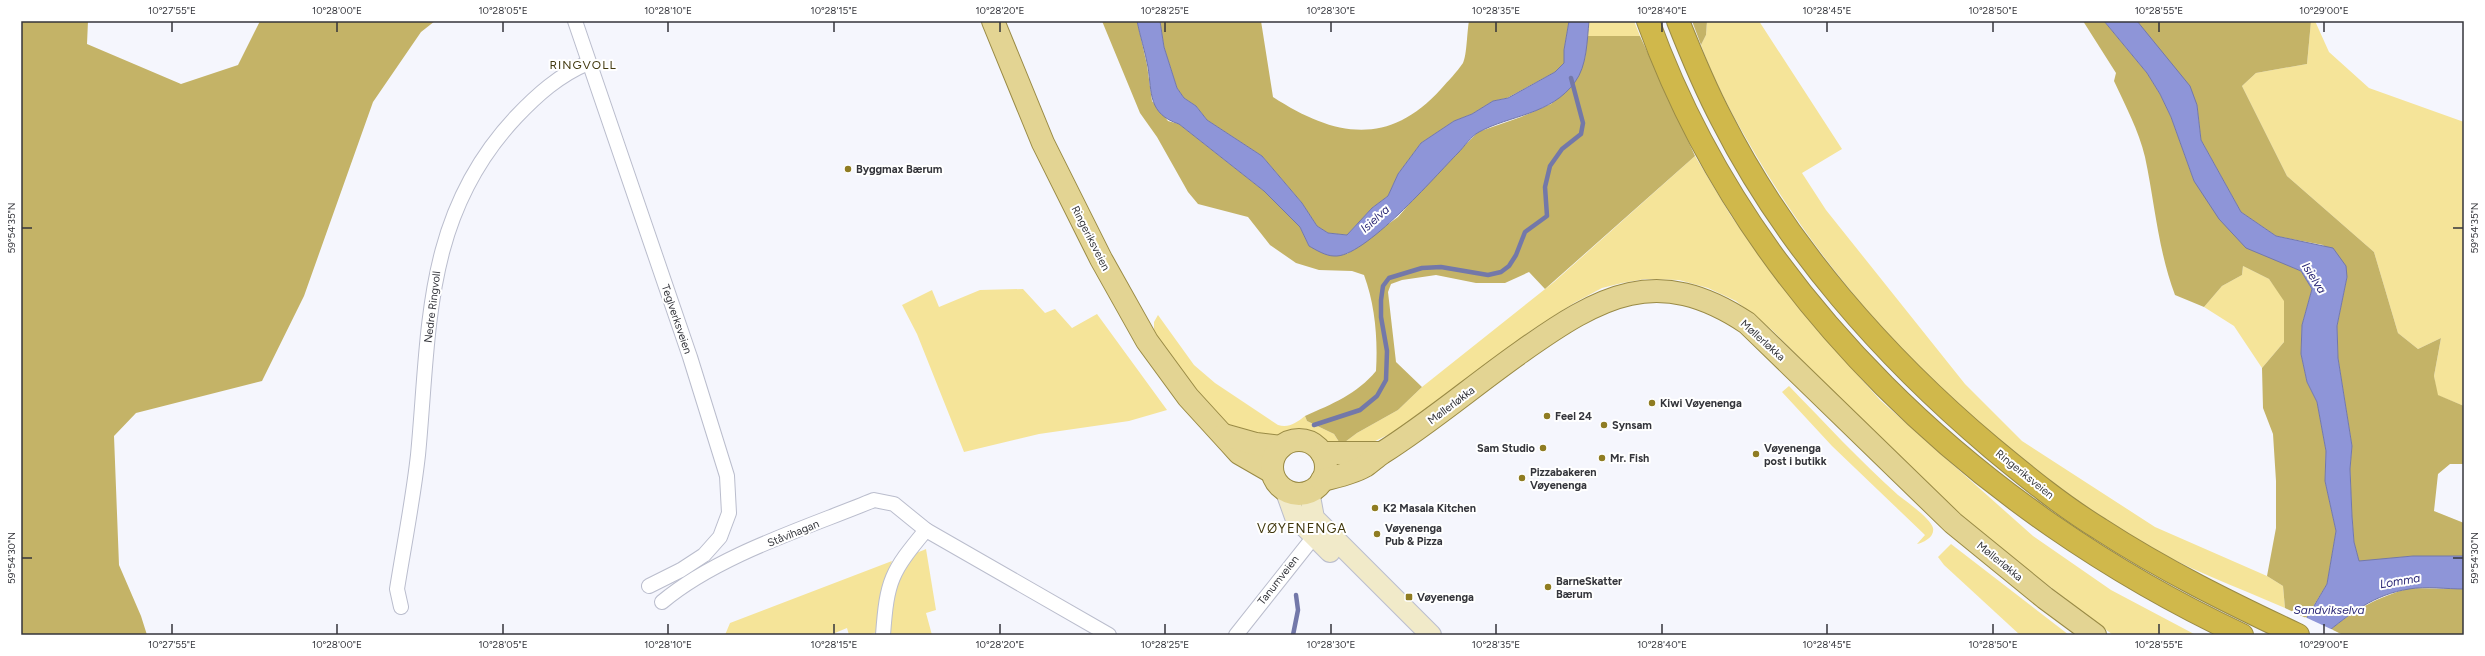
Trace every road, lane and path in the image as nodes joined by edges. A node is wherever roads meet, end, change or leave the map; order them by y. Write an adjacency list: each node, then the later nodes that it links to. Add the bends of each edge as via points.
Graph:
1 (575, 21): 5 (street, Teglverksveien)
2 (993, 21): 6 (main road, Ringeriksveien, via 1043,143 1129,311 1147,341 1188,397)
3 (1648, 21): 18 (highway, via 1700,137 1722,175 1781,264 1832,328 1888,391 1951,449 2010,497 2086,550)
4 (1678, 21): 24 (highway, Ringeriksveien, via 1722,121 1768,198 1854,313 1908,372 2038,487 2098,528 2143,556)
5 (588, 63): 15 (street, Teglverksveien, via 690,357 727,476 729,513 720,538 704,556); 17 (street, Nedre Ringvoll, via 574,69 541,92 496,138 467,183 447,227 436,268 418,457 397,589)
6 (1223, 434): 7 (main road, Ringeriksveien, via 1256,444); 10 (main road, Ringeriksveien, via 1239,453)
7 (1281, 447): 8 (main road, via 1298,440 1315,446); 10 (main road, via 1273,458)
8 (1322, 453): 9 (main road, Møllerløkka); 11 (main road, via 1326,466)
9 (1381, 453): 11 (main road, Møllerløkka, via 1365,466); 23 (main road, Møllerløkka, via 1398,444 1503,365 1585,309 1627,294 1655,292 1690,295 1731,312 1747,323 1953,524)
10 (1272, 472): 12 (main road, via 1279,485)
11 (1315, 485): 12 (main road, via 1292,493); 14 (main road, via 1311,511)
12 (1285, 489): 14 (main road, via 1295,517)
13 (926, 530): 16 (street, Ståvihagan, via 894,504 874,500 741,555 682,585); 19 (street, via 899,564 890,580 885,599); 20 (street, Ståvihagan)
14 (1317, 531): 21 (street, Tanumveien); 22 (main road, via 1346,567 1373,580)
15 (649, 586)
16 (662, 602)
17 (401, 607)
18 (2233, 632)
19 (883, 635)
20 (1109, 635)
21 (1236, 635)
22 (1431, 635)
23 (2095, 635)
24 (2298, 635)

